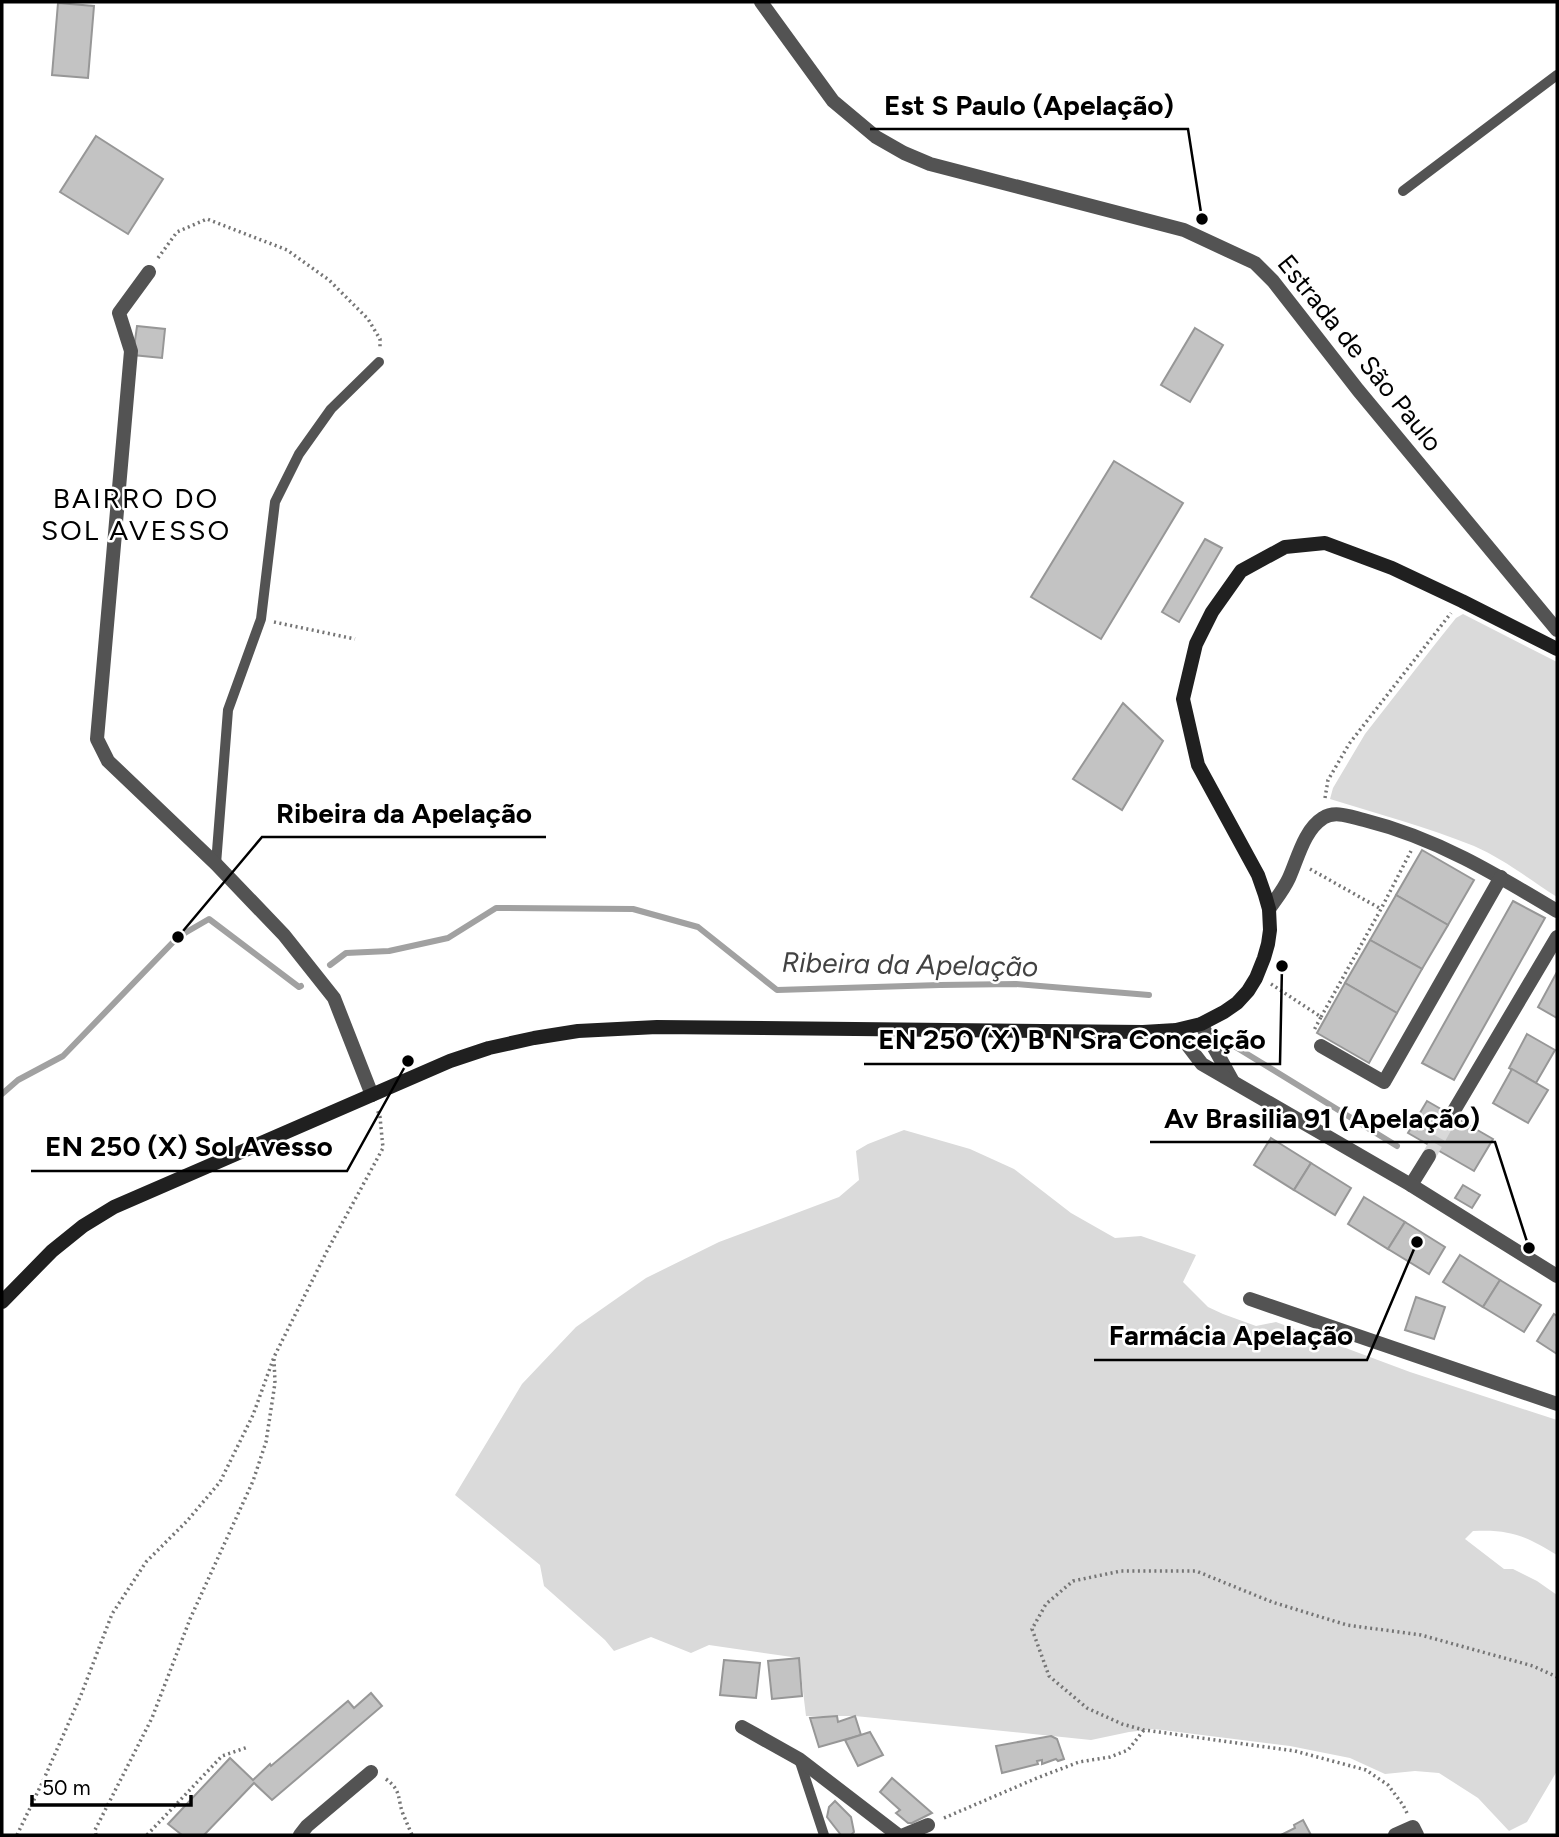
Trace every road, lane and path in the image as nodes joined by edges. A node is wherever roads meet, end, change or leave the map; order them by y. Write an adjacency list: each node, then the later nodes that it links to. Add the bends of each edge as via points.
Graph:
1 (761, 2): 8 (street, Estrada de São Paulo, via 832,101 904,153 930,164 1184,230 1255,263)
2 (1557, 75): 3 (lane)
3 (1403, 191)
4 (149, 272): 5 (path, via 177,232 207,219 288,250 329,280 368,319 380,339); 14 (street, via 118,313 131,351 97,739 108,761)
5 (379, 362): 7 (lane, via 331,410 299,454 275,502)
6 (1462, 601): 10 (main road); 11 (path, via 1349,744 1328,780); 16 (main road, via 1325,543 1285,547 1241,571 1212,612 1196,644 1183,699 1198,765 1258,874)
7 (261, 620): 9 (path); 14 (lane, via 228,710)
8 (1557, 629)
9 (355, 639)
10 (1557, 649)
11 (1321, 819): 12 (street, via 1340,814); 13 (street)
12 (1419, 837): 15 (street); 17 (path)
13 (1296, 861): 16 (street); 17 (path)
14 (216, 864): 26 (street, via 284,935 334,998)
15 (1501, 877): 18 (street); 24 (street, via 1384,1082)
16 (1269, 909): 20 (main road, via 1268,944)
17 (1381, 909): 21 (path)
18 (1557, 911)
19 (1557, 937): 27 (street)
20 (1257, 975): 21 (path); 22 (main road, via 1237,1003)
21 (1321, 1017): 24 (path, via 1311,1035)
22 (1201, 1024): 23 (main road); 25 (street)
23 (1176, 1030): 25 (street, via 1202,1064); 26 (main road, via 709,1027 578,1031 489,1048)
24 (1321, 1046)
25 (1233, 1081): 29 (street)
26 (372, 1095): 32 (main road, via 114,1207 52,1251); 33 (path, via 383,1148)
27 (1452, 1114)
28 (1429, 1156): 29 (street)
29 (1411, 1185): 30 (street)
30 (1557, 1276)
31 (1250, 1299): 34 (street)
32 (2, 1302)
33 (274, 1357): 43 (path, via 253,1415 220,1482 146,1562 112,1614); 44 (path, via 275,1384 266,1442 253,1481 190,1619 152,1718)
34 (1557, 1404)
35 (1557, 1677): 37 (path, via 1421,1635 1347,1625 1272,1602 1196,1571 1121,1571 1073,1581 1046,1604 1032,1629 1049,1676 1087,1708)
36 (742, 1727): 39 (street)
37 (1144, 1730): 41 (path, via 1128,1750 1079,1762); 42 (path, via 1294,1751 1366,1770 1388,1784)
38 (248, 1747): 45 (path, via 222,1756)
39 (799, 1759): 48 (lane); 49 (street)
40 (371, 1772): 46 (street); 47 (path, via 389,1780 397,1790)
41 (928, 1825): 50 (street)
42 (1415, 1831): 51 (street)
43 (17, 1835)
44 (96, 1835)
45 (147, 1835)
46 (300, 1835)
47 (412, 1835)
48 (824, 1835)
49 (898, 1835)
50 (904, 1835)
51 (1395, 1835)

